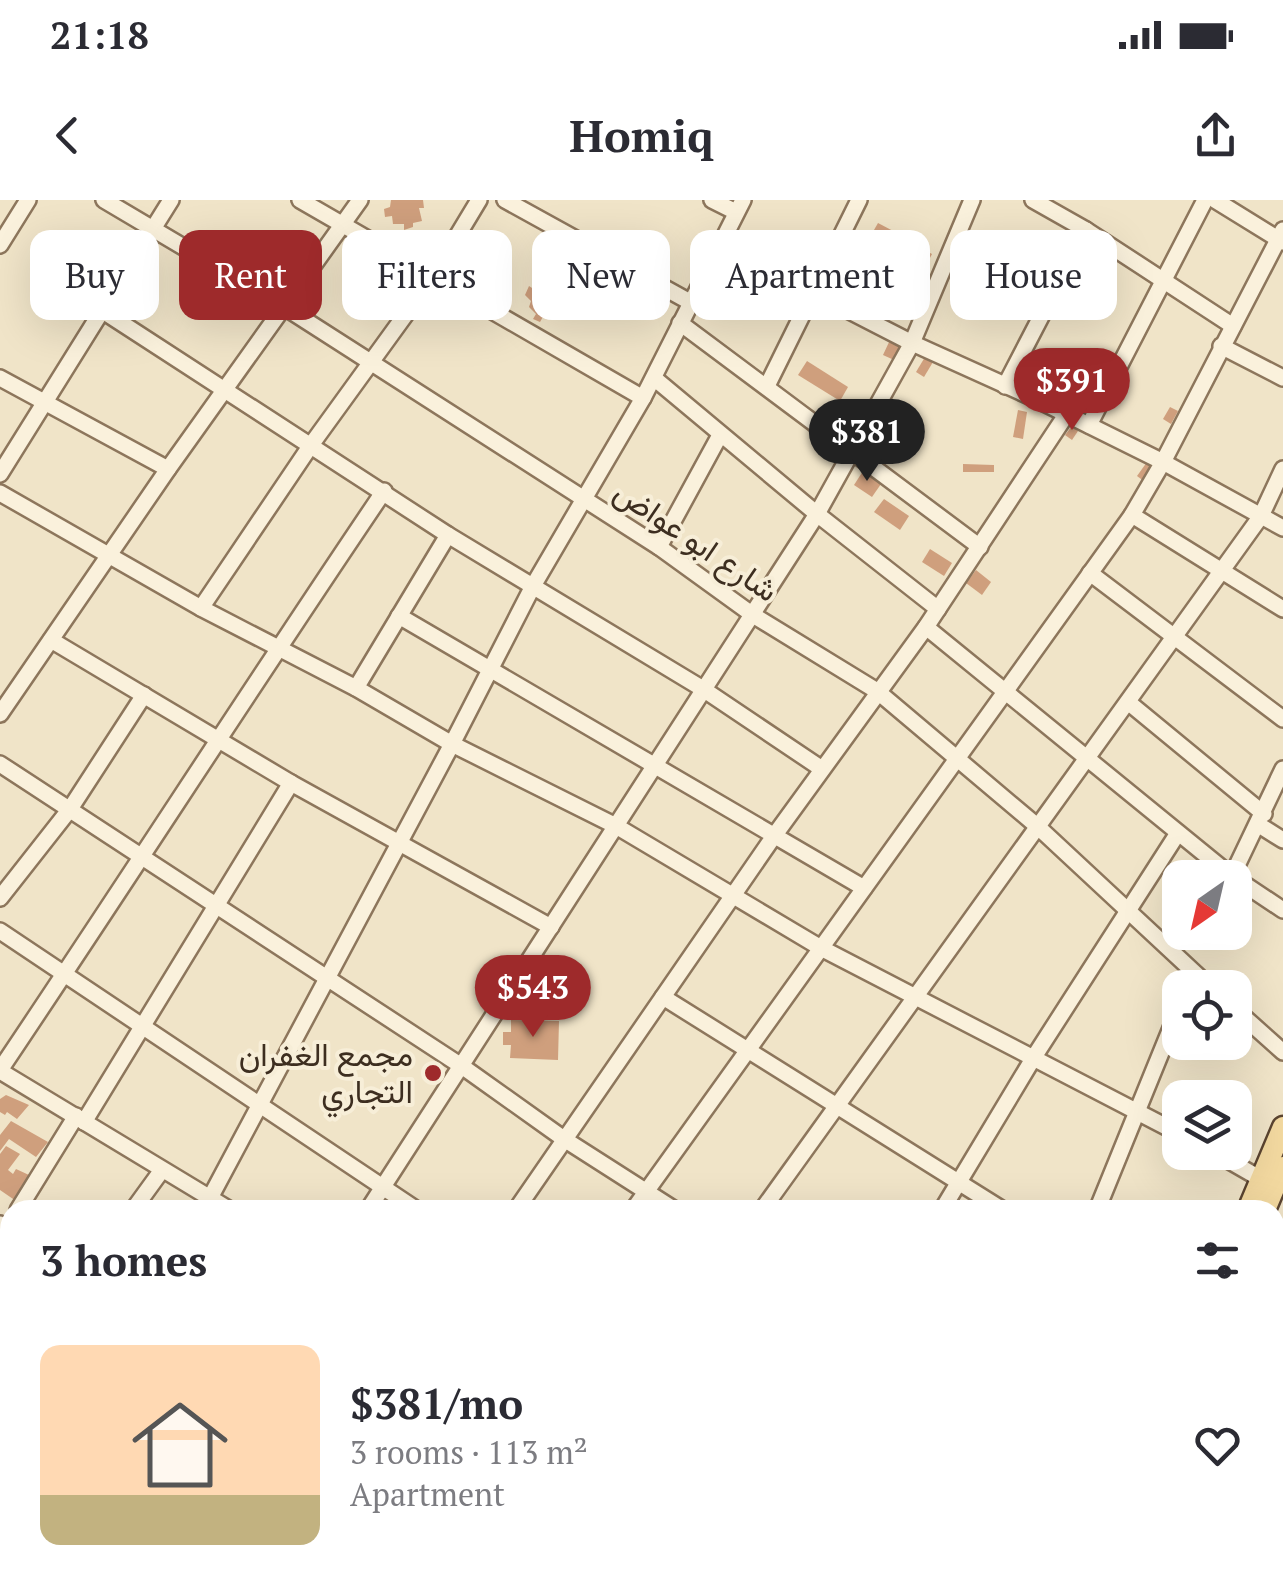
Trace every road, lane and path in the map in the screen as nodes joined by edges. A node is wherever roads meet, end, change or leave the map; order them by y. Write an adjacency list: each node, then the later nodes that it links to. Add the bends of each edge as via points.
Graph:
1 (28, 200): 24 (street)
2 (104, 200): 16 (street, شارع ابو عواض)
3 (171, 200): 16 (street)
4 (300, 200): 15 (street)
5 (360, 200): 15 (street)
6 (480, 200): 18 (street)
7 (504, 200): 28 (street)
8 (712, 200): 14 (street)
9 (858, 200): 20 (street)
10 (972, 200): 40 (street)
11 (1033, 200): 21 (street)
12 (1205, 200): 27 (street)
13 (1215, 200): 22 (street)
14 (740, 206): 19 (street)
15 (341, 224): 17 (street); 25 (street)
16 (153, 229): 23 (street, شارع ابو عواض)
17 (351, 230)
18 (462, 230)
19 (727, 230)
20 (844, 230)
21 (1086, 230)
22 (1282, 237): 39 (street)
23 (179, 244)
24 (0, 245)
25 (322, 251)
26 (1117, 251): 27 (street)
27 (1164, 283): 39 (street); 52 (street)
28 (690, 302): 38 (street)
29 (97, 320): 50 (street)
30 (116, 320): 48 (street)
31 (273, 320): 48 (street)
32 (304, 320): 42 (street, شارع ابو عواض)
33 (403, 320): 42 (street)
34 (506, 320): 49 (street)
35 (801, 320): 46 (street)
36 (867, 320): 40 (street)
37 (1040, 320): 47 (street)
38 (680, 324): 44 (street); 46 (street)
39 (1233, 326): 41 (street)
40 (912, 343): 47 (street); 55 (street)
41 (1221, 346): 45 (street); 56 (street)
42 (372, 364): 54 (street); 62 (street, شارع ابو عواض)
43 (0, 378): 50 (street)
44 (654, 378): 49 (street); 53 (street)
45 (1283, 378)
46 (768, 386): 55 (street)
47 (1006, 386): 51 (street)
48 (224, 392): 54 (street); 57 (street)
49 (643, 398): 62 (street)
50 (45, 403): 57 (street); 59 (street)
51 (1066, 415): 52 (street); 69 (street)
52 (1089, 425): 56 (street)
53 (720, 436): 63 (street); 68 (street)
54 (310, 445): 60 (street); 74 (street)
55 (853, 450): 63 (street); 69 (street)
56 (1163, 462): 64 (street); 65 (street)
57 (168, 469): 70 (street)
58 (1283, 469): 65 (street)
59 (0, 474)
60 (384, 492): 67 (street); 82 (street)
61 (0, 493): 70 (street)
62 (584, 498): 68 (street, شارع ابو عواض); 73 (street)
63 (817, 514): 75 (street); 77 (street)
64 (1132, 515): 71 (street); 72 (street)
65 (1260, 516): 66 (street); 71 (street)
66 (1283, 528)
67 (448, 534): 73 (street); 78 (street)
68 (659, 547): 77 (street, شارع ابو عواض)
69 (980, 548): 75 (street)
70 (110, 555): 74 (street); 81 (street)
71 (1220, 570): 76 (street); 80 (street)
72 (1090, 574): 80 (street); 86 (street)
73 (533, 586): 83 (street); 85 (street)
74 (201, 608): 82 (street)
75 (938, 609): 79 (street)
76 (1283, 610)
77 (753, 615): 85 (street); 87 (street, شارع ابو عواض)
78 (399, 616): 83 (street); 84 (street)
79 (926, 627): 86 (street); 87 (street)
80 (1175, 636): 89 (street); 91 (street)
81 (52, 640): 88 (street); 90 (street)
82 (278, 646): 84 (street); 92 (street)
83 (489, 667): 93 (street); 97 (street)
84 (356, 688): 93 (street)
85 (703, 689): 97 (street); 98 (street)
86 (1005, 689): 94 (street); 95 (street)
87 (877, 691): 95 (street, شارع ابو عواض); 98 (street)
88 (144, 695): 92 (street); 101 (street)
89 (1128, 702): 94 (street); 102 (street)
90 (0, 714)
91 (1283, 719)
92 (217, 739): 100 (street); 109 (street)
93 (452, 744): 103 (street); 108 (street)
94 (1087, 756): 104 (street); 105 (street)
95 (956, 758): 104 (street, شارع ابو عواض); 112 (street)
96 (0, 764): 101 (street)
97 (654, 764): 103 (street); 106 (street)
98 (822, 769): 106 (street)
99 (1283, 769): 102 (street)
100 (290, 783): 108 (street); 116 (street)
101 (70, 809): 109 (street); 114 (street)
102 (1261, 820): 107 (street); 111 (street)
103 (616, 826): 115 (street); 119 (street)
104 (1037, 826): 117 (street, شارع ابو عواض); 125 (street)
105 (1178, 832): 110 (street); 117 (street)
106 (774, 836): 112 (street); 115 (street)
107 (1283, 840)
108 (400, 843): 119 (street); 124 (street)
109 (144, 856): 116 (street); 123 (street)
110 (1213, 860)
111 (1242, 860)
112 (864, 888): 121 (street)
113 (1252, 889): 118 (street)
114 (0, 898)
115 (734, 898): 121 (street); 126 (street)
116 (217, 905): 124 (street); 128 (street)
117 (1128, 908): 122 (street, شارع ابو عواض); 132 (street)
118 (1283, 910)
119 (551, 927): 133 (street)
120 (0, 930): 123 (street)
121 (821, 948): 125 (street); 129 (street)
122 (1182, 970)
123 (65, 974): 128 (street); 134 (street)
124 (328, 978): 133 (street); 135 (street)
125 (917, 995): 132 (street); 136 (street)
126 (662, 997): 129 (street); 141 (street)
127 (1252, 1024): 131 (street)
128 (144, 1027): 135 (street); 138 (street)
129 (745, 1052): 136 (street); 148 (street)
130 (1162, 1052): 137 (street)
131 (1283, 1052)
132 (1034, 1057): 137 (street); 146 (street)
133 (463, 1067): 141 (street); 147 (street)
134 (0, 1070): 138 (street)
135 (259, 1105): 147 (street); 149 (street)
136 (837, 1108): 146 (street); 158 (street)
137 (1139, 1110): 139 (street); 161 (street)
138 (80, 1119): 143 (street); 150 (street)
139 (1162, 1123)
140 (1283, 1126): 145 (main road)
141 (564, 1139): 148 (street); 155 (street)
142 (1283, 1167): 163 (main road)
143 (162, 1170): 149 (street); 151 (street)
144 (1245, 1170): 145 (street)
145 (1261, 1179): 162 (main road)
146 (958, 1182): 159 (street); 160 (street)
147 (384, 1186): 153 (street); 154 (street)
148 (647, 1190): 156 (street); 157 (street)
149 (210, 1198): 152 (street)
150 (25, 1200)
151 (140, 1200)
152 (213, 1200)
153 (375, 1200)
154 (403, 1200)
155 (523, 1200)
156 (640, 1200)
157 (661, 1200)
158 (769, 1200)
159 (948, 1200)
160 (987, 1200)
161 (1100, 1200)
162 (1252, 1200)
163 (1269, 1200)

